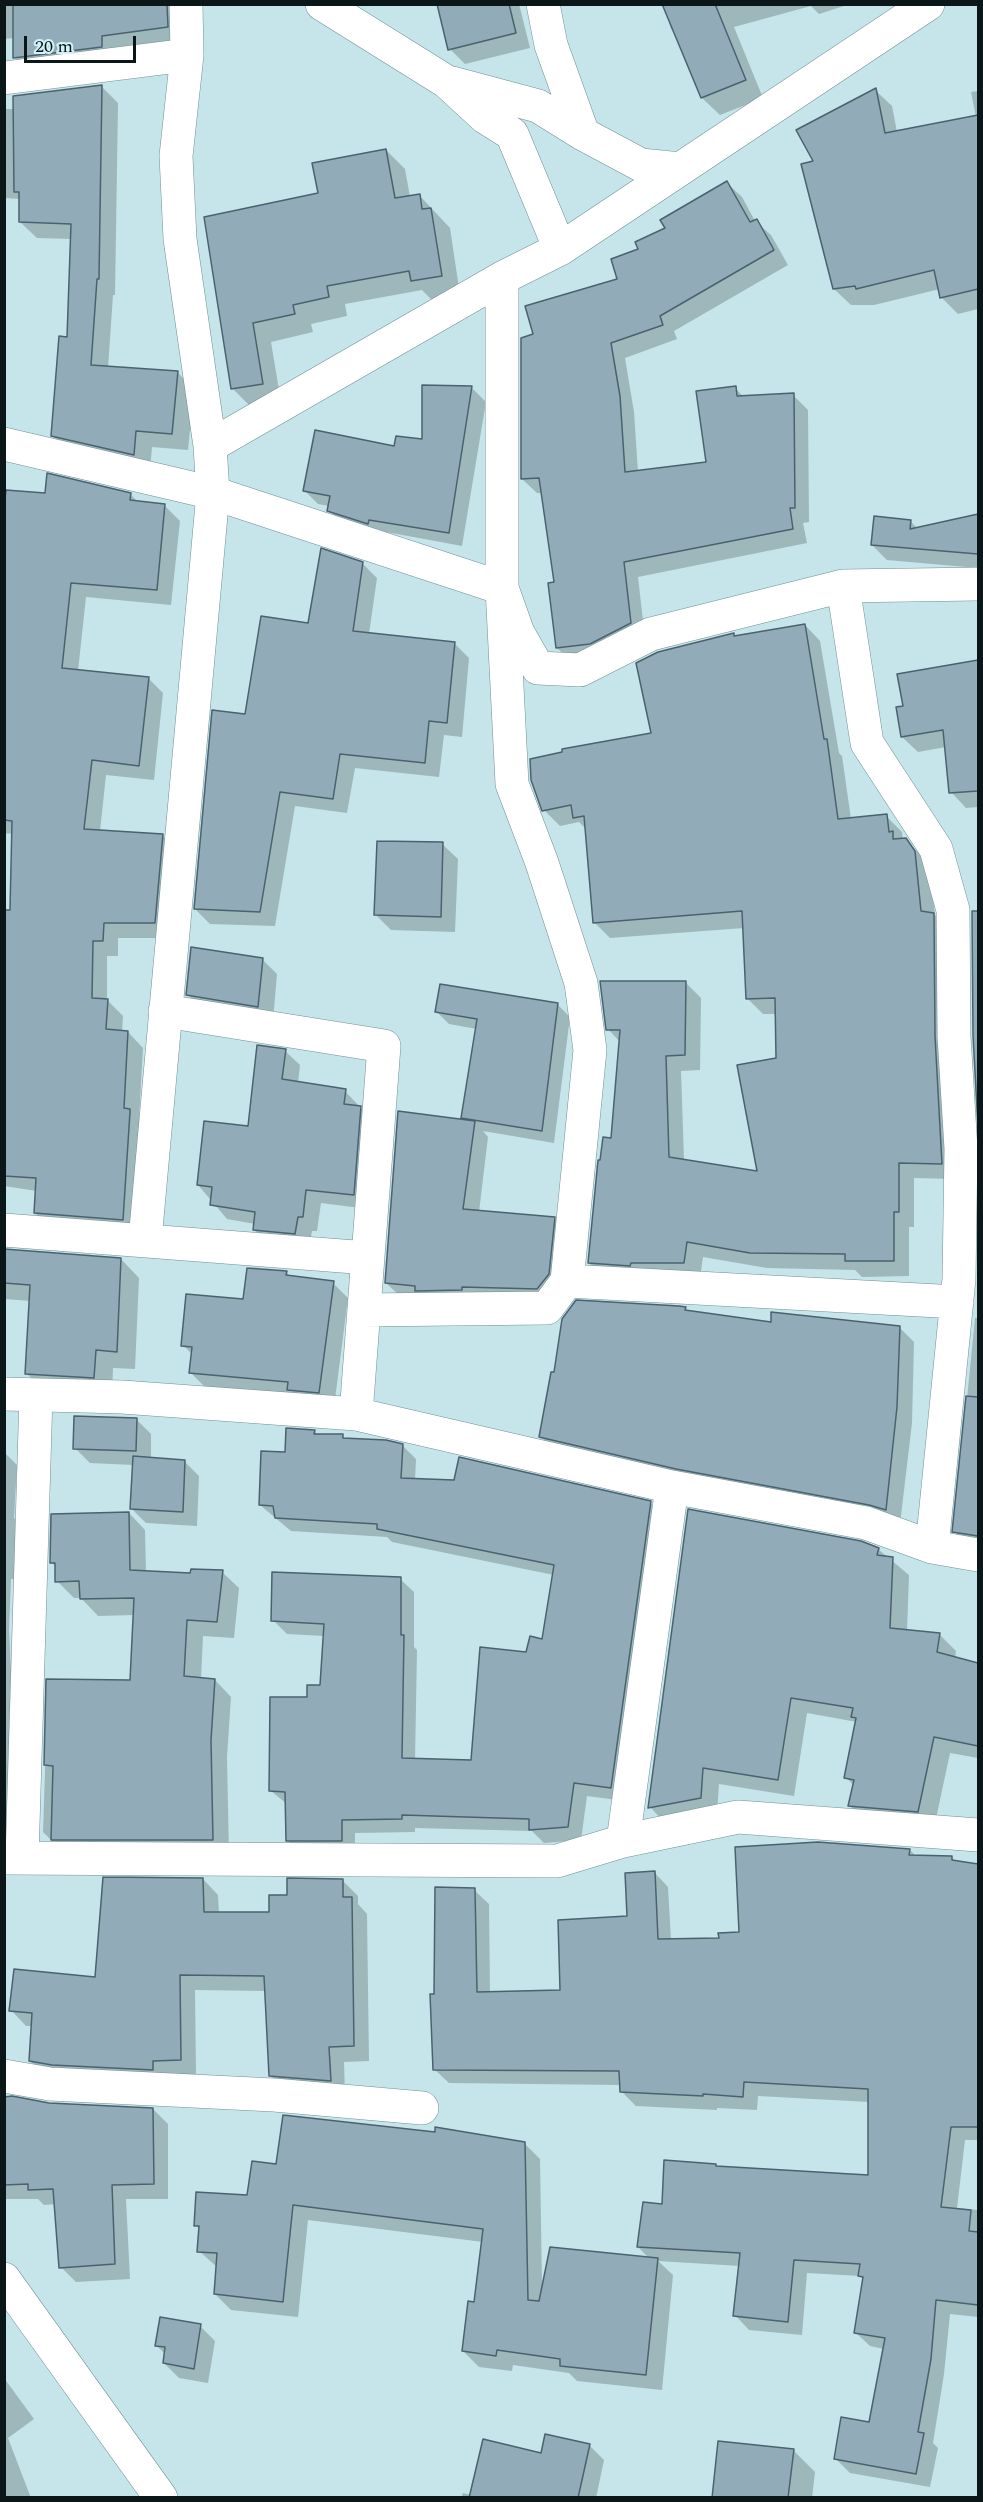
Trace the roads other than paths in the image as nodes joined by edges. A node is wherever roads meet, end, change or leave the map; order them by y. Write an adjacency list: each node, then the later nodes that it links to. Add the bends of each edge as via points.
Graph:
1 (322, 4): 7 (street)
2 (543, 4): 8 (street, via 551,45)
3 (928, 4): 9 (street)
4 (191, 7): 5 (street)
5 (187, 55): 6 (street); 13 (street, via 176,156 180,239)
6 (4, 78)
7 (447, 82): 8 (street, via 537,106); 10 (street, via 485,117 512,134)
8 (583, 134): 9 (street, via 641,165)
9 (680, 169): 10 (street)
10 (560, 249): 11 (street)
11 (502, 278): 13 (street); 17 (street)
12 (4, 444): 14 (street)
13 (210, 446): 14 (street)
14 (213, 493): 17 (street); 18 (street)
15 (978, 584): 16 (street)
16 (843, 586): 17 (street, via 651,634 580,670 538,668 518,633); 23 (street, via 867,743 936,849 953,910)
17 (502, 588): 22 (street, via 512,784 543,863 581,983 590,1050)
18 (165, 1011): 20 (street); 21 (street, via 384,1046)
19 (4, 1230): 20 (street)
20 (145, 1240): 21 (street)
21 (368, 1257): 24 (street)
22 (567, 1281): 23 (street); 24 (street, via 547,1308)
23 (965, 1288): 28 (street)
24 (364, 1310): 26 (street)
25 (20, 1395): 26 (street, via 122,1397); 32 (street)
26 (356, 1414): 27 (street)
27 (672, 1486): 28 (street, via 866,1523); 31 (street)
28 (932, 1547): 29 (street)
29 (978, 1555)
30 (978, 1834): 31 (street, via 738,1817)
31 (623, 1841): 32 (street, via 557,1861)
32 (13, 1858)
33 (4, 2076): 34 (street, via 50,2084 274,2095)
34 (422, 2108)
35 (4, 2279): 36 (street)
36 (161, 2498)

